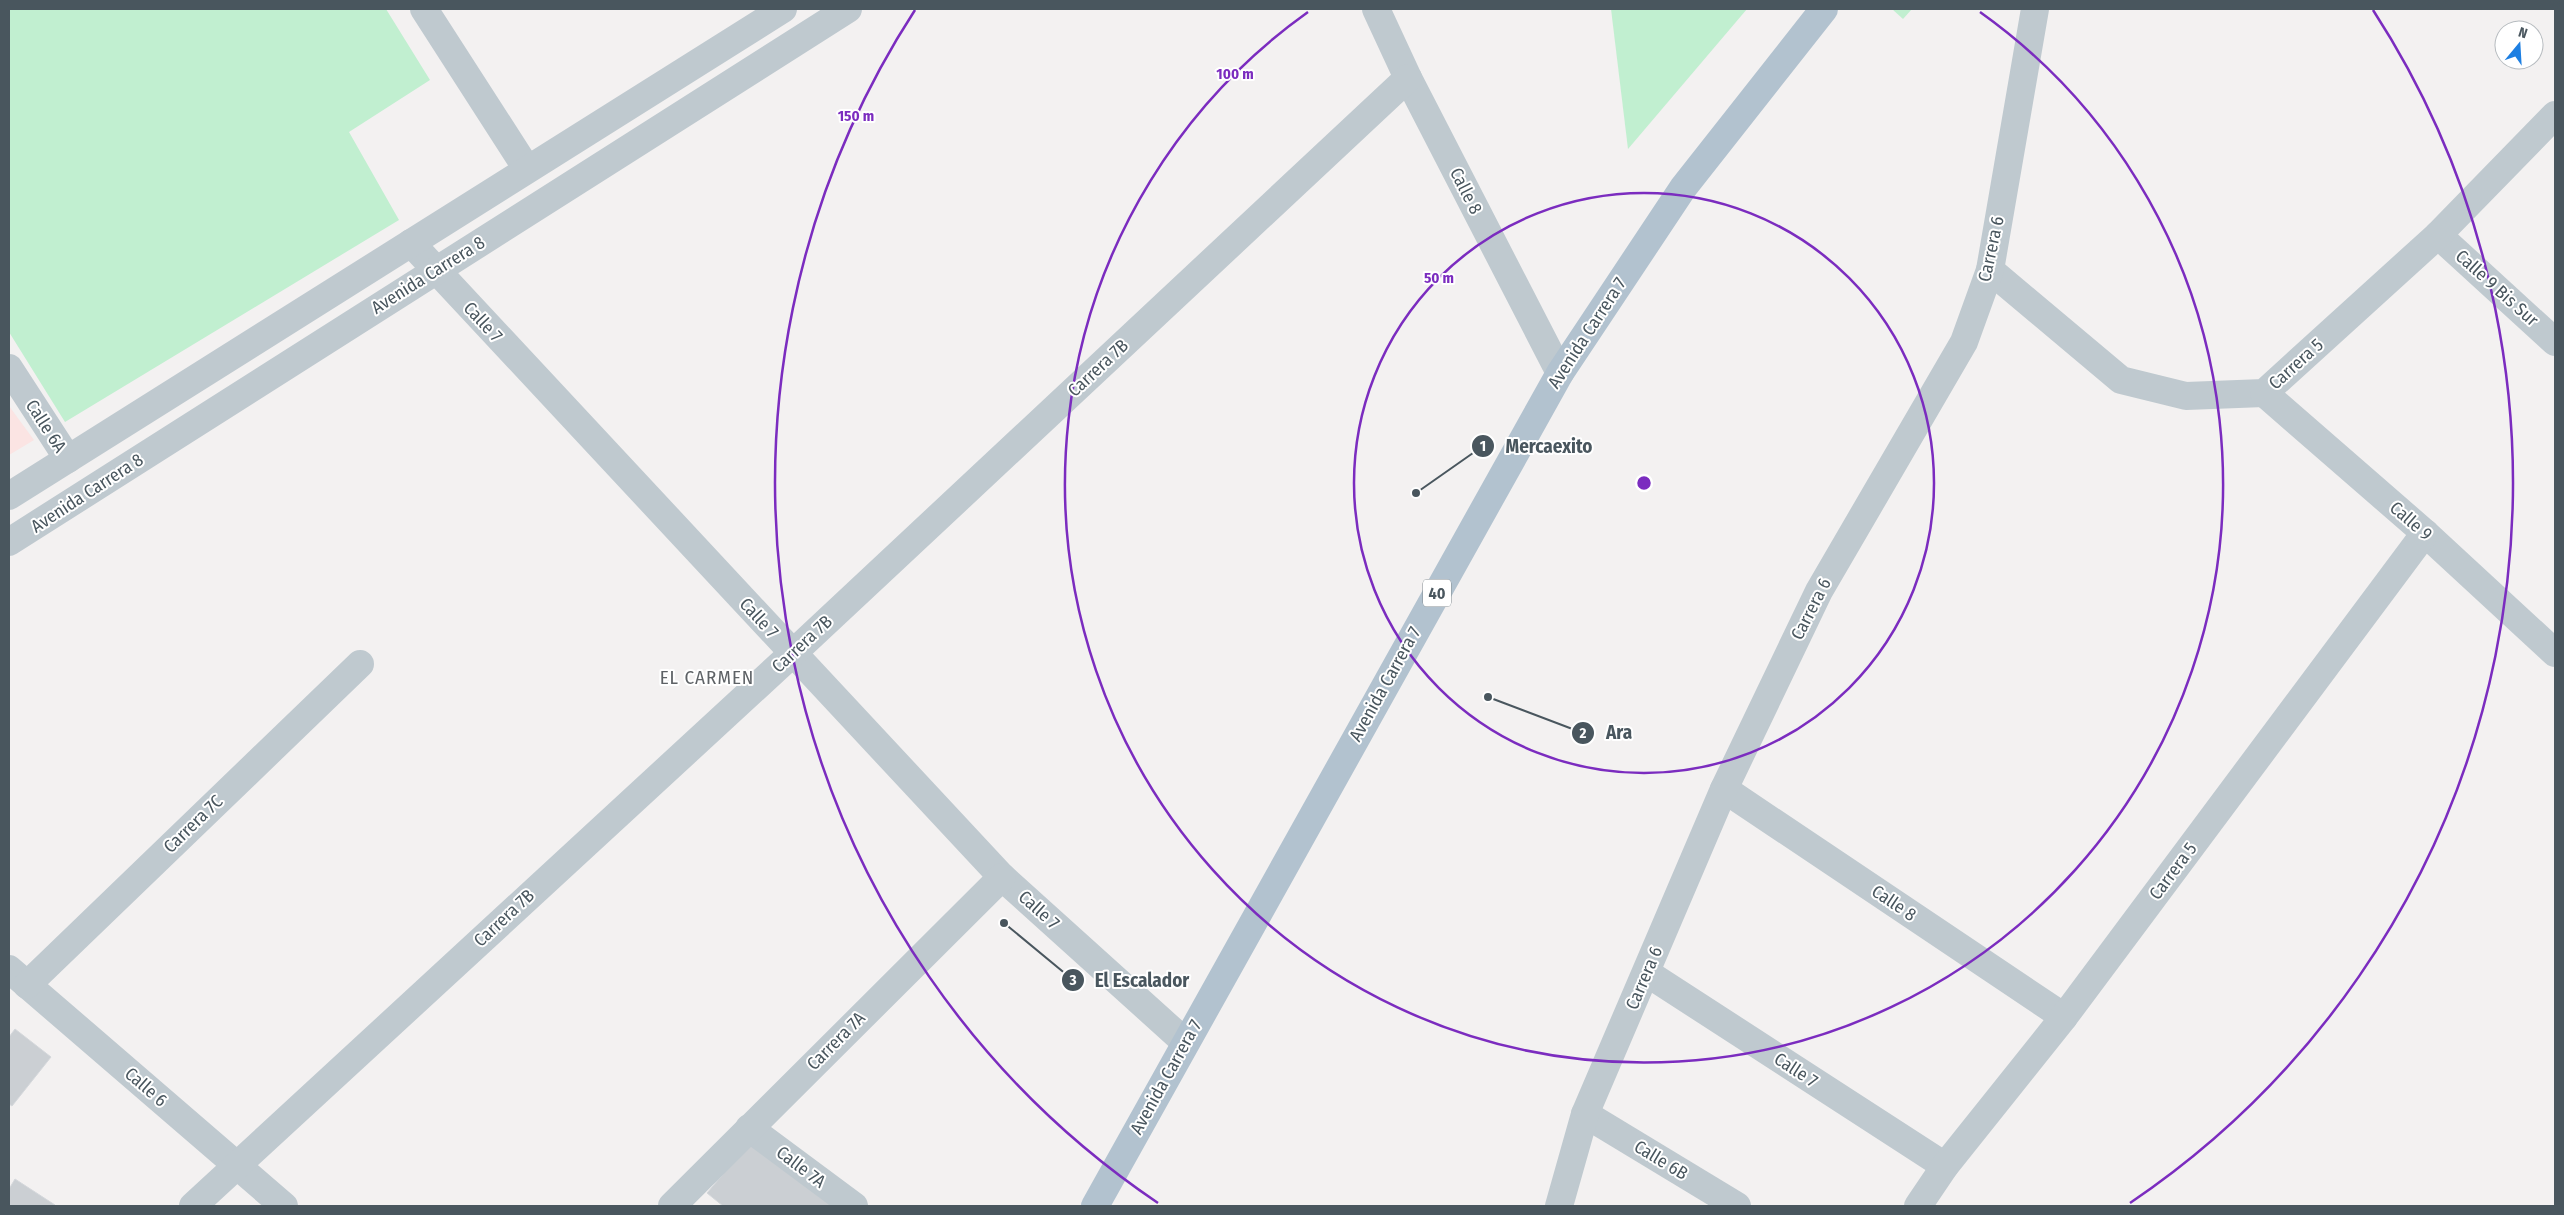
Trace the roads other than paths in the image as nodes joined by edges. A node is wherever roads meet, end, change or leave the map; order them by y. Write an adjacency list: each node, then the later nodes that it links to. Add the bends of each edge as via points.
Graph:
1 (424, 9): 9 (street)
2 (783, 9): 9 (street, Avenida Carrera 8)
3 (848, 9): 12 (street, Avenida Carrera 8)
4 (1376, 9): 7 (street, Calle 8)
5 (1824, 9): 16 (main road, Avenida Carrera 7 / 40, via 1683,188)
6 (2035, 9): 13 (street, Carrera 6)
7 (1408, 78): 16 (street, Calle 8); 23 (street, Carrera 7B)
8 (2555, 115): 10 (street, Carrera 5)
9 (527, 169): 11 (street, Avenida Carrera 8)
10 (2438, 235): 14 (street, Calle 9 Bis Sur); 17 (street, Carrera 5)
11 (411, 242): 12 (street, Calle 7); 18 (street, Avenida Carrera 8)
12 (435, 270): 21 (street, Avenida Carrera 8); 23 (street, Calle 7)
13 (1990, 270): 17 (street, Carrera 5, via 2121,380 2186,396); 25 (street, Carrera 6, via 1964,342 1819,591)
14 (2555, 342)
15 (9, 368): 18 (street, Calle 6A)
16 (1560, 373): 30 (main road, Avenida Carrera 7 / 40)
17 (2264, 393): 20 (street, Calle 9)
18 (68, 460): 19 (street, Avenida Carrera 8)
19 (9, 496)
20 (2425, 533): 22 (street, Calle 9); 29 (street, Carrera 5)
21 (9, 542)
22 (2555, 653)
23 (792, 654): 26 (street, Calle 7); 33 (street, Carrera 7B)
24 (360, 664): 28 (street, Carrera 7C)
25 (1724, 789): 27 (street, Carrera 6); 29 (street, Calle 8)
26 (1002, 877): 30 (street, Calle 7); 32 (street, Carrera 7A)
27 (1647, 973): 31 (street, Carrera 6); 34 (street, Calle 7)
28 (18, 977): 33 (street, Calle 6)
29 (2064, 1016): 34 (street, Carrera 5)
30 (1185, 1042): 39 (main road, Avenida Carrera 7 / 40)
31 (1585, 1114): 40 (street, Carrera 6); 41 (street, Calle 6B)
32 (749, 1128): 37 (street, Carrera 7A); 38 (street, Calle 7A)
33 (237, 1165): 35 (street, Carrera 7B); 36 (street, Calle 6)
34 (1945, 1166): 42 (street, Carrera 5)
35 (193, 1206)
36 (284, 1206)
37 (672, 1206)
38 (854, 1206)
39 (1095, 1206)
40 (1559, 1206)
41 (1737, 1206)
42 (1918, 1206)

